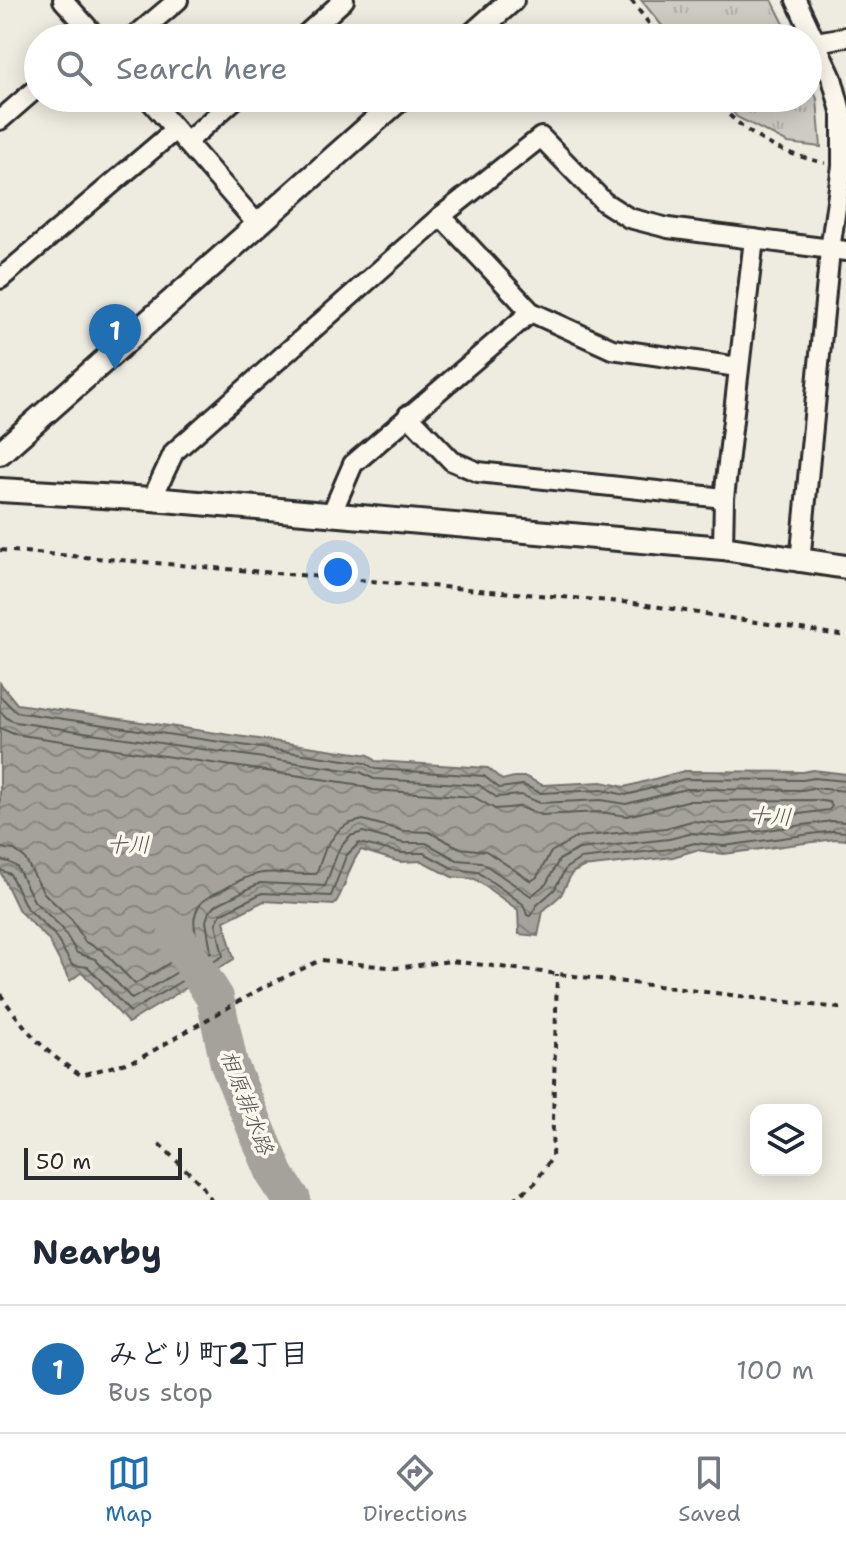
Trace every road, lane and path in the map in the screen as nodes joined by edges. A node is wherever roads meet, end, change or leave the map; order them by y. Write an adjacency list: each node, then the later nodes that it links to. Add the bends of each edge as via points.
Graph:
1 (63, 0): 7 (street)
2 (178, 0): 8 (street)
3 (344, 0): 9 (street)
4 (512, 0): 10 (street)
5 (631, 0): 11 (path)
6 (796, 0): 12 (street)
7 (84, 24)
8 (150, 24)
9 (317, 24)
10 (485, 24)
11 (649, 24)
12 (807, 24)
13 (846, 37): 14 (street)
14 (822, 41)
15 (822, 56): 23 (street, via 842,115)
16 (24, 99): 21 (street)
17 (160, 112): 22 (street)
18 (216, 112): 22 (street)
19 (385, 112): 25 (street)
20 (728, 112): 23 (path, via 764,144)
21 (0, 120)
22 (181, 136): 25 (street); 28 (street)
23 (842, 166): 27 (street)
24 (441, 216): 26 (street, via 541,137 604,202 629,218); 29 (street); 35 (street, via 174,452)
25 (257, 224): 32 (street)
26 (754, 239): 27 (street); 30 (street)
27 (838, 250): 39 (street)
28 (0, 279)
29 (531, 312): 30 (street, via 612,349); 31 (street)
30 (738, 367): 34 (street)
31 (408, 415): 34 (street, via 452,461 478,472); 36 (street, via 353,464)
32 (0, 453)
33 (0, 490): 35 (street)
34 (724, 498): 37 (street)
35 (152, 499): 36 (street)
36 (331, 515): 37 (street)
37 (723, 548): 39 (street)
38 (0, 550): 41 (path, via 634,603)
39 (800, 562): 40 (street)
40 (846, 567)
41 (846, 636)
42 (557, 974): 43 (path, via 451,961 396,968 321,960 137,1060 81,1075 53,1058); 44 (path); 47 (path, via 552,1157 535,1183)
43 (0, 994)
44 (846, 1009)
45 (159, 1144): 46 (path)
46 (211, 1200)
47 (513, 1200)

